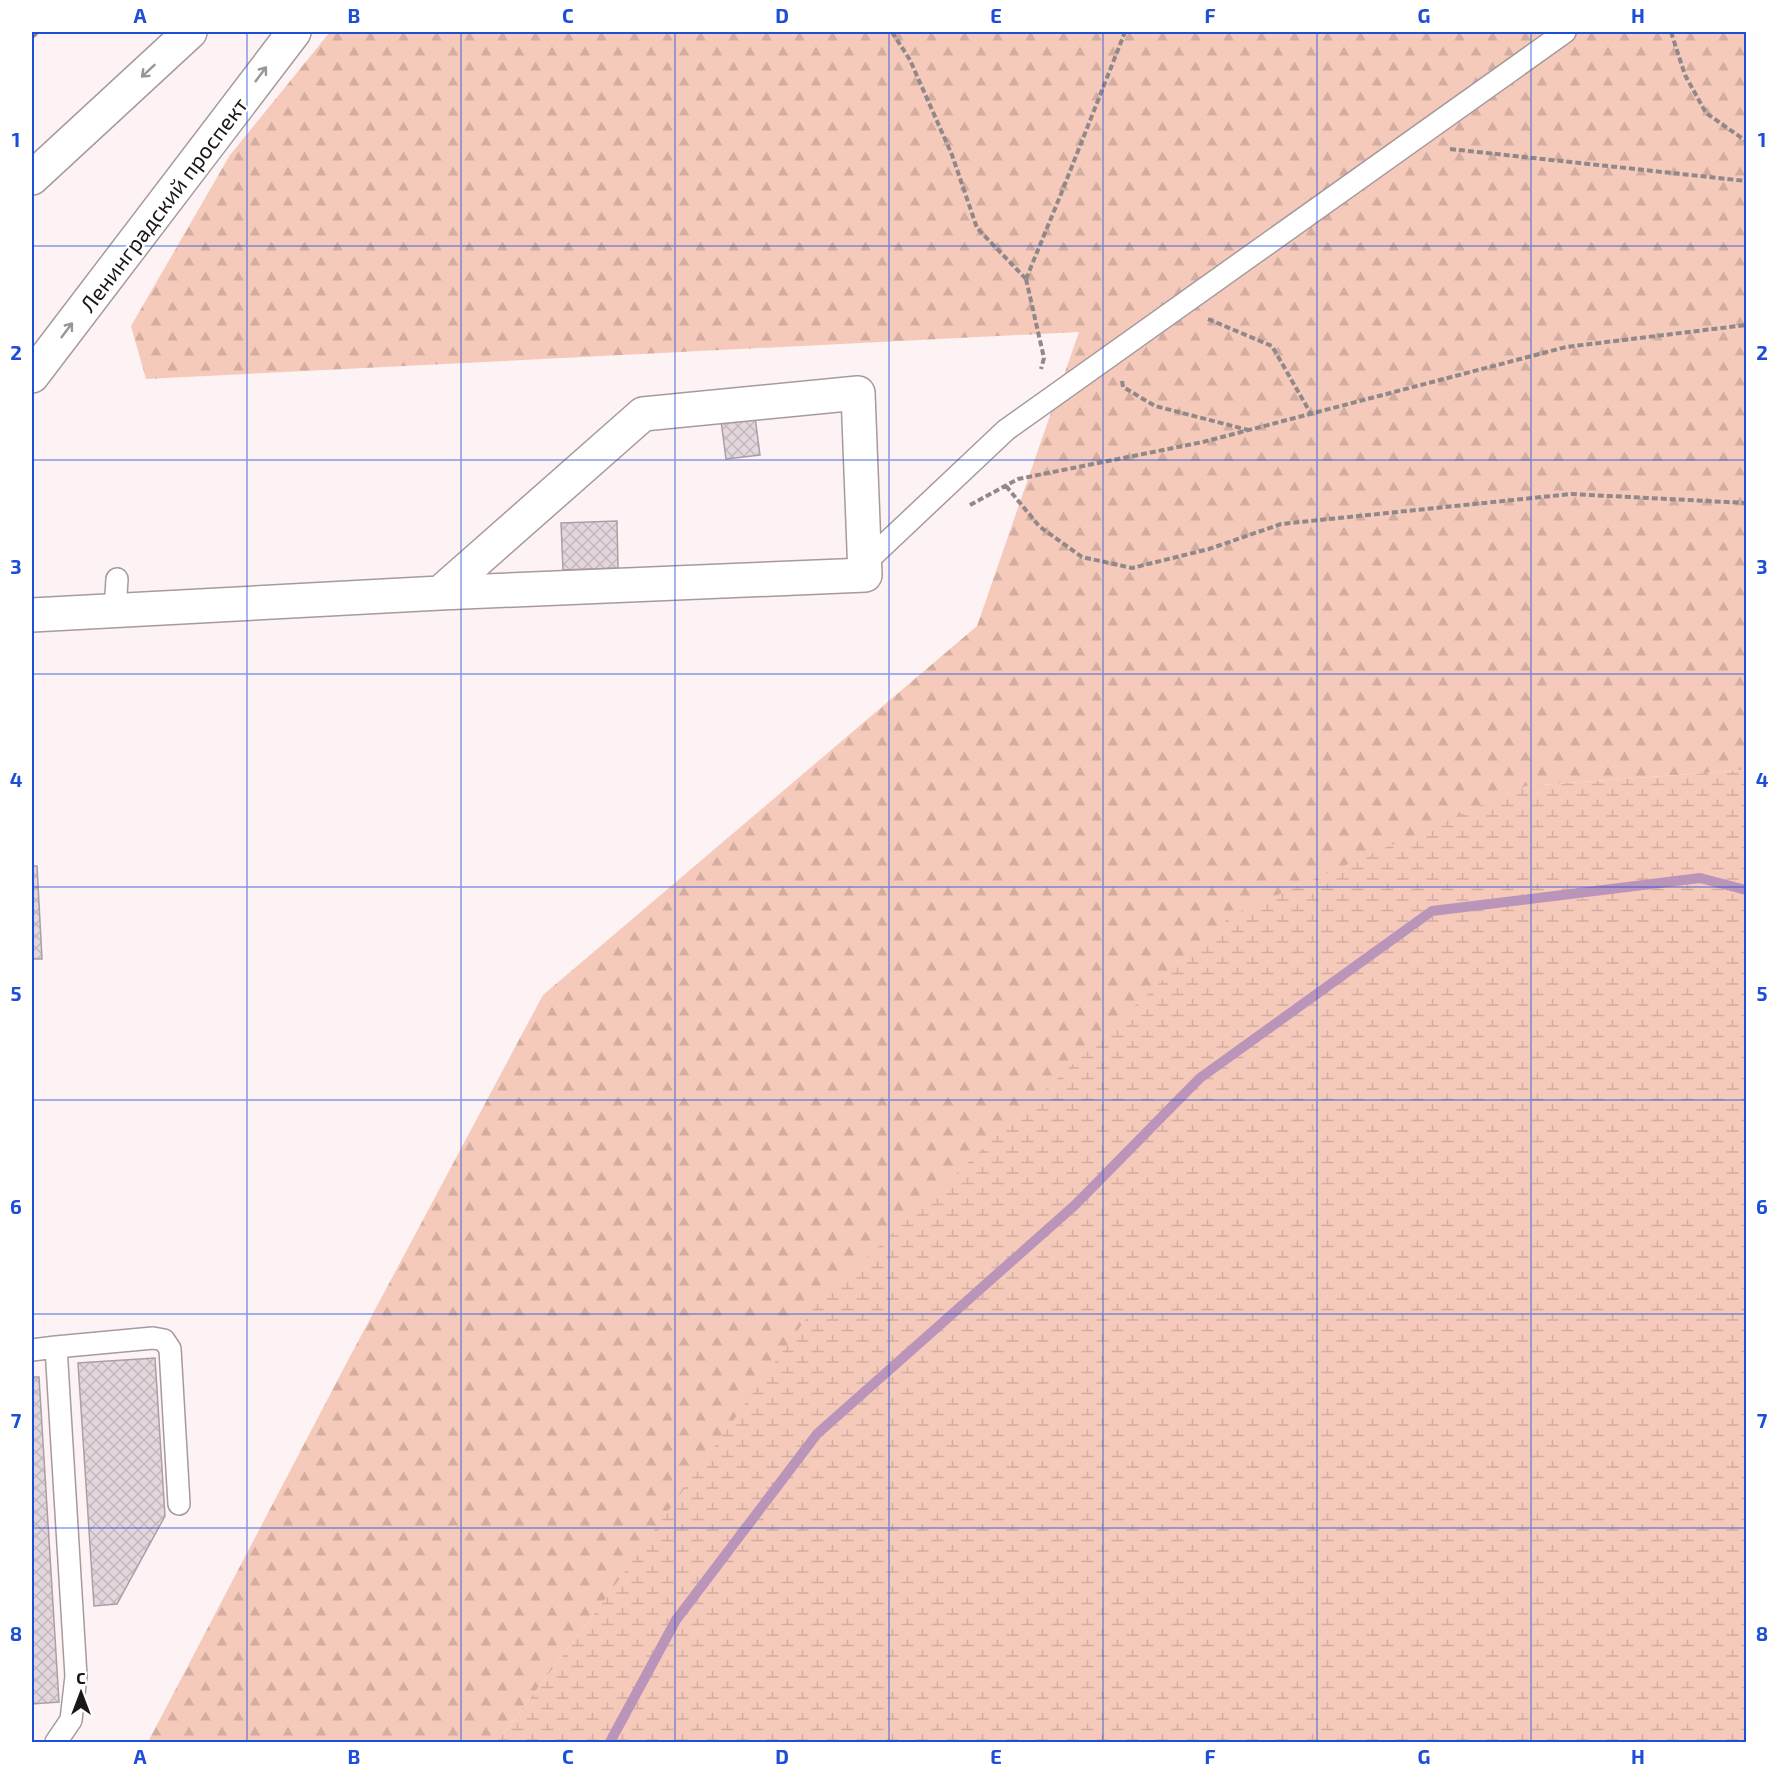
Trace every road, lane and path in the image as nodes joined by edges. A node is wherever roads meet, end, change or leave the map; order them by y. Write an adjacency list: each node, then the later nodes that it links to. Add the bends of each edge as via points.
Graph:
1 (38, 32): 8 (path)
2 (190, 32): 11 (street, one-way to 11)
3 (294, 32): 17 (street, Ленинградский проспект, one-way to 3)
4 (892, 32): 13 (path, via 910,60 952,154 977,228)
5 (1125, 32): 13 (path)
6 (1565, 32): 10 (lane)
7 (1671, 32): 9 (path, via 1685,75 1706,113)
8 (32, 37)
9 (1746, 141)
10 (1407, 144): 12 (path); 14 (lane)
11 (32, 178)
12 (1746, 181)
13 (1026, 279): 18 (path, via 1044,358)
14 (1180, 306): 16 (lane); 19 (path, via 1272,346)
15 (1746, 325): 19 (path, via 1566,347)
16 (1117, 351): 18 (lane); 20 (path, via 1123,387 1155,406)
17 (32, 376)
18 (1031, 412): 24 (lane, via 1006,430)
19 (1311, 414): 20 (path)
20 (1251, 430): 21 (path, via 1018,479)
21 (1006, 486): 22 (path, via 1039,526 1082,557 1132,568 1209,549 1281,524 1571,494); 23 (path)
22 (1746, 503)
23 (965, 508)
24 (865, 563): 26 (street, via 865,575); 26 (street, via 858,393 643,414)
25 (117, 579): 27 (lane)
26 (440, 593): 27 (street)
27 (114, 611): 28 (street)
28 (32, 615)
29 (56, 1347): 30 (lane); 31 (lane, via 164,1340 170,1348); 32 (lane, via 76,1676 71,1719)
30 (32, 1350)
31 (179, 1504)
32 (56, 1743)

